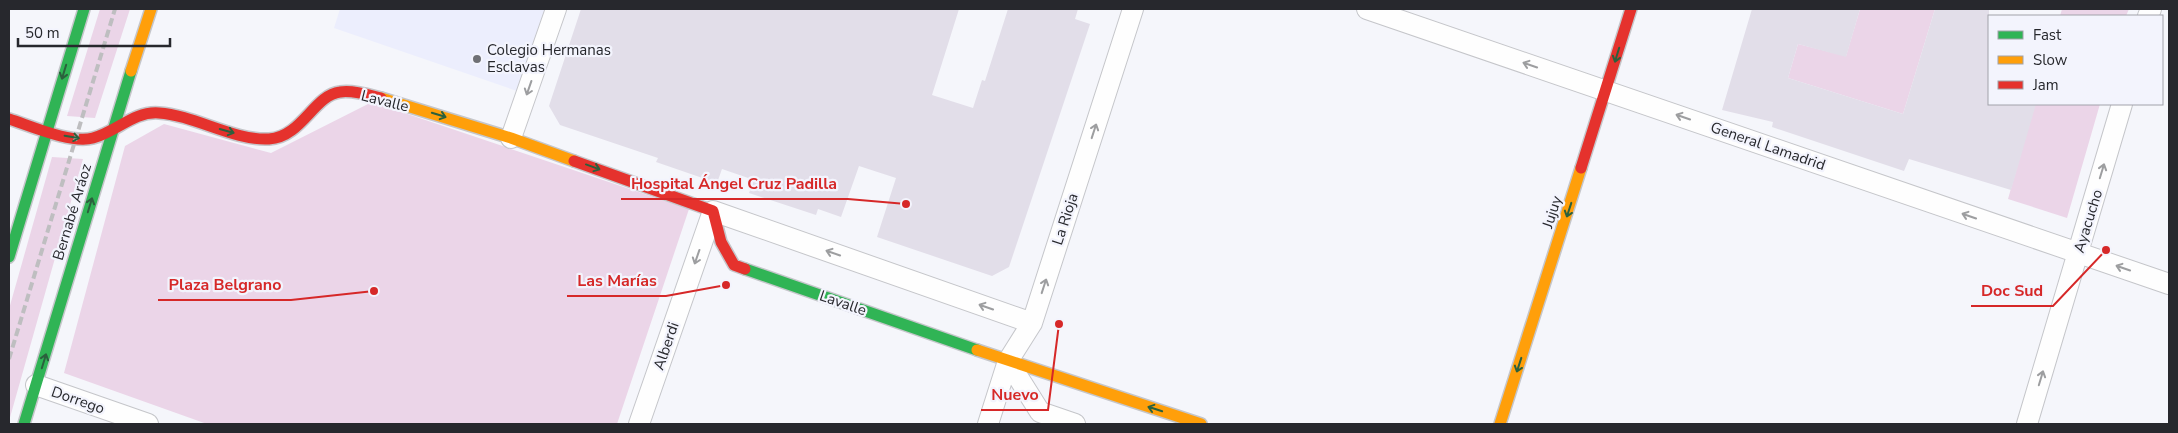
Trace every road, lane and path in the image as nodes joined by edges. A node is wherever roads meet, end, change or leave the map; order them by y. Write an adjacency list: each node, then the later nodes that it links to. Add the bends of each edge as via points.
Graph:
1 (84, 9): 11 (street, one-way to 11)
2 (151, 9): 10 (street, Bernabé Aráoz)
3 (556, 9): 12 (street, one-way to 12)
4 (1133, 9): 17 (street, La Rioja, one-way to 4)
5 (1367, 9): 7 (street, General Lamadrid, one-way to 5)
6 (1632, 9): 7 (street, Jujuy, one-way to 7)
7 (1607, 91): 14 (street, General Lamadrid, one-way to 7); 26 (street, Jujuy, one-way to 26)
8 (2122, 105): 14 (street, Ayacucho, one-way to 8)
9 (9, 119): 11 (street, Lavalle)
10 (113, 128): 11 (street, Lavalle, one-way to 10, via 75,139 93,138); 12 (street, Lavalle, one-way to 12, via 144,113 161,113 253,138 271,138 293,131 320,103 339,92 368,94); 19 (street, Bernabé Aráoz, one-way to 10)
11 (46, 130): 15 (street)
12 (511, 138): 13 (street, Lavalle, one-way to 13)
13 (713, 211): 17 (street, Lavalle, one-way to 13); 18 (street, Lavalle, via 721,242 734,265); 22 (street, Alberdi, one-way to 22)
14 (2078, 253): 16 (street, General Lamadrid, one-way to 14); 27 (street, Ayacucho, one-way to 14)
15 (9, 257)
16 (2169, 284)
17 (1032, 323): 18 (street, La Rioja)
18 (1008, 361): 23 (street, La Rioja); 24 (street, via 1040,412); 25 (street, Lavalle, one-way to 18)
19 (36, 385): 20 (street, Bernabé Aráoz); 21 (street, Dorrego)
20 (24, 424)
21 (148, 424)
22 (639, 424)
23 (988, 424)
24 (1075, 424)
25 (1201, 424)
26 (1500, 424)
27 (2027, 424)

